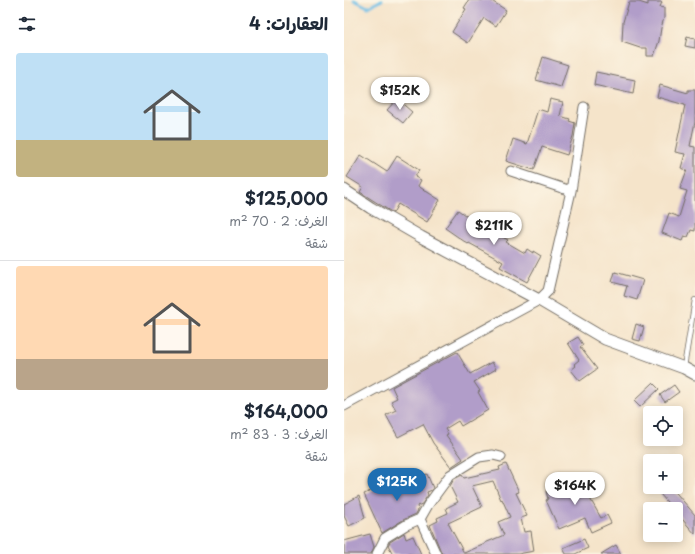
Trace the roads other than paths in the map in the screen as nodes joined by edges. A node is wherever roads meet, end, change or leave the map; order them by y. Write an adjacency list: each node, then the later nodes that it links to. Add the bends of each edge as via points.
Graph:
1 (584, 107): 4 (street)
2 (511, 171): 4 (street)
3 (344, 190): 5 (street, via 420,237)
4 (571, 191): 5 (street, via 548,291)
5 (539, 300): 7 (street, via 605,339); 9 (street)
6 (695, 300): 7 (lane)
7 (684, 368): 8 (street)
8 (695, 374)
9 (344, 406)
10 (501, 457): 11 (street, via 479,457 450,475)
11 (420, 519): 12 (street, via 385,538); 13 (street)
12 (377, 554)
13 (436, 554)

